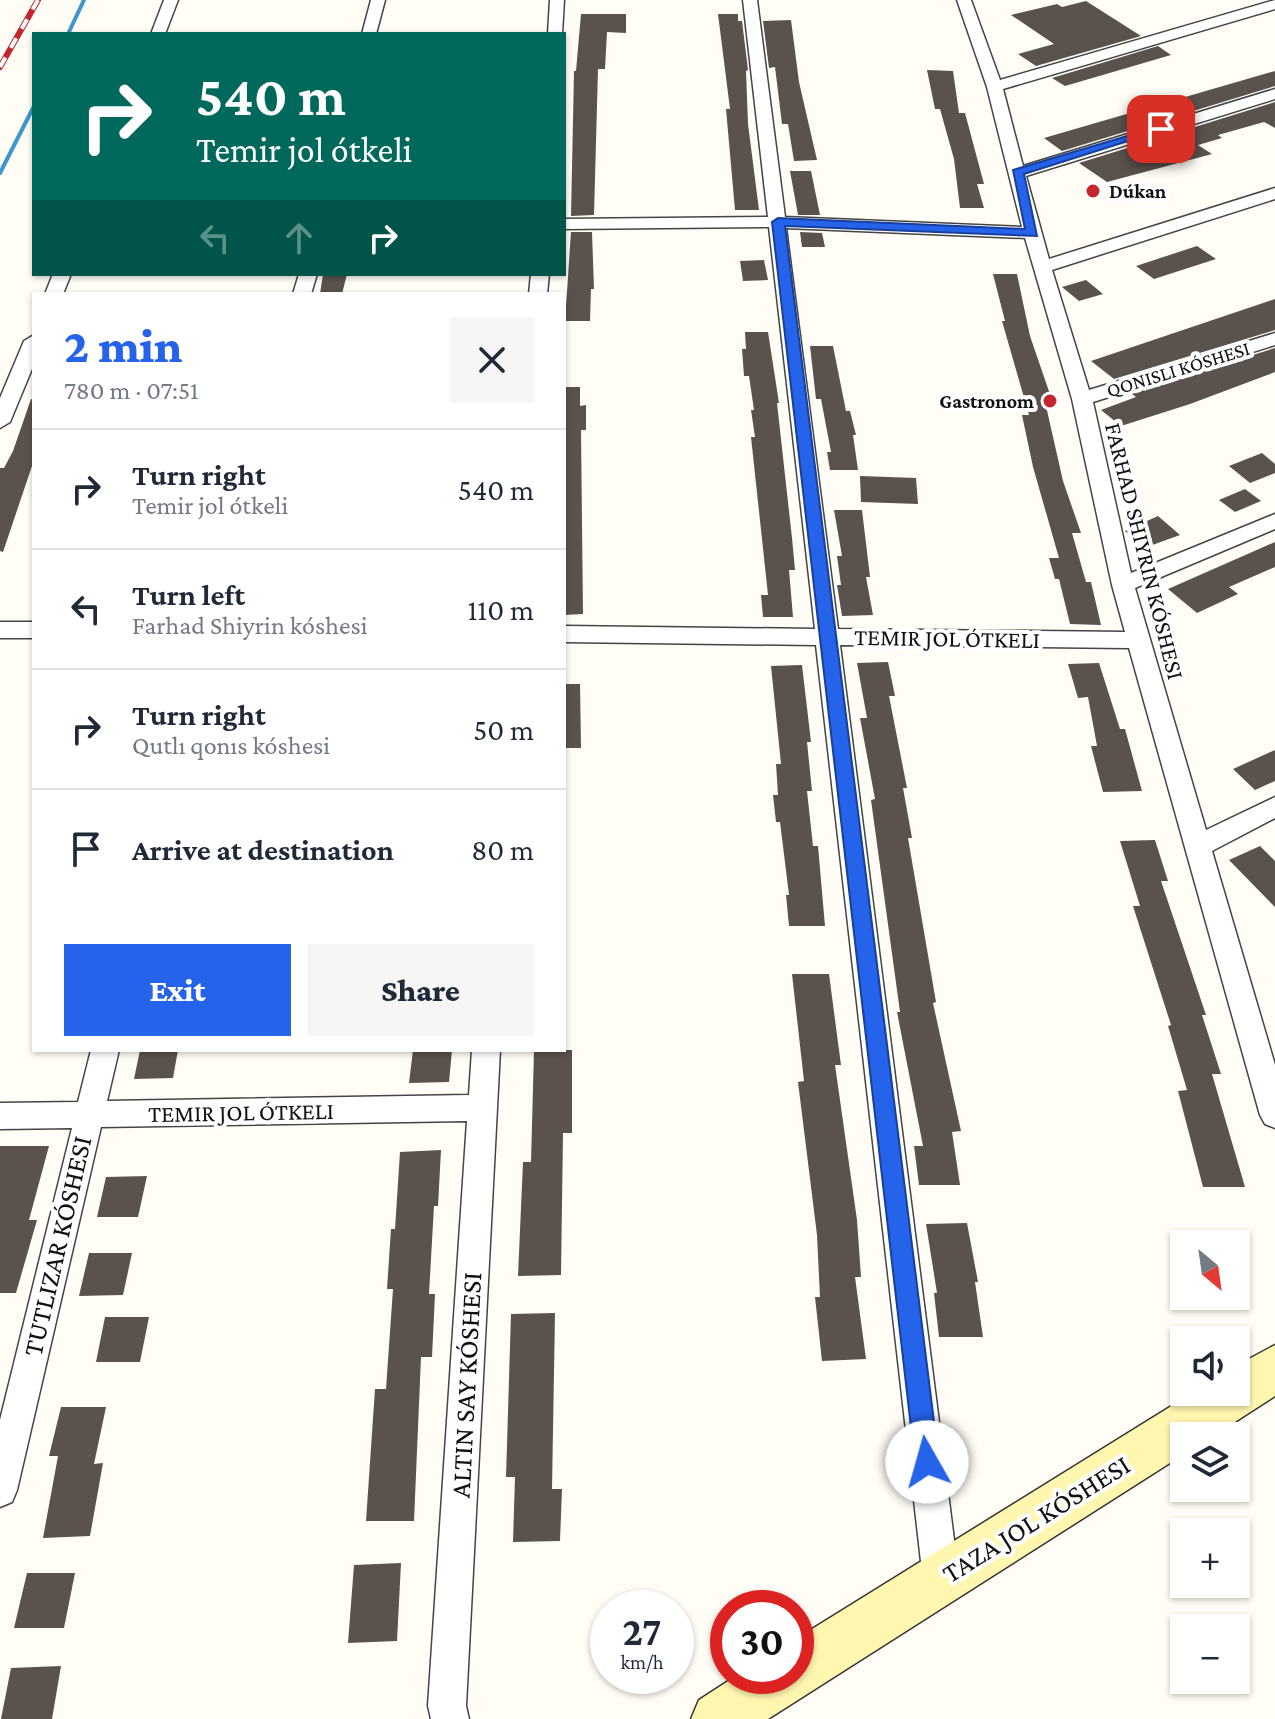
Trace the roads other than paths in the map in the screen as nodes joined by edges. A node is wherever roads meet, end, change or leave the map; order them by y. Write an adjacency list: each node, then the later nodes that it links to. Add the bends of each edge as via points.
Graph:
1 (171, 0): 7 (street)
2 (378, 0): 8 (street)
3 (557, 0): 9 (street)
4 (750, 0): 14 (street)
5 (964, 0): 10 (street, FARHAD SHIYRIN KÓSHESI)
6 (1266, 6): 10 (street)
7 (159, 32)
8 (370, 32)
9 (555, 32)
10 (995, 87): 12 (street, FARHAD SHIYRIN KÓSHESI)
11 (1275, 94): 12 (street)
12 (1017, 173): 16 (street, FARHAD SHIYRIN KÓSHESI)
13 (1275, 193): 17 (street)
14 (778, 222): 15 (street); 16 (street); 27 (street)
15 (566, 224)
16 (1032, 233): 17 (street, FARHAD SHIYRIN KÓSHESI)
17 (1043, 267): 20 (street, FARHAD SHIYRIN KÓSHESI)
18 (1275, 339): 20 (street)
19 (32, 346): 21 (street)
20 (1082, 399): 23 (street, FARHAD SHIYRIN KÓSHESI)
21 (0, 422)
22 (1275, 521): 23 (street)
23 (1123, 585): 28 (street, FARHAD SHIYRIN KÓSHESI)
24 (0, 630): 25 (street)
25 (32, 630)
26 (566, 634): 27 (street, TEMIR JOL ÓTKELI)
27 (828, 637): 28 (street, TEMIR JOL ÓTKELI); 39 (street)
28 (1138, 640): 30 (street, FARHAD SHIYRIN KÓSHESI)
29 (1275, 807): 30 (street)
30 (1198, 846): 35 (street, FARHAD SHIYRIN KÓSHESI)
31 (105, 1052): 34 (street)
32 (486, 1052): 33 (street)
33 (483, 1108): 34 (street, TEMIR JOL ÓTKELI); 42 (street)
34 (89, 1115): 36 (street, TEMIR JOL ÓTKELI); 38 (street)
35 (1275, 1115)
36 (0, 1116)
37 (1275, 1369): 39 (main road, TAZA JOL KÓSHESI)
38 (0, 1490)
39 (941, 1579): 40 (main road, TAZA JOL KÓSHESI)
40 (814, 1659)
41 (758, 1694): 43 (main road)
42 (450, 1719)
43 (718, 1719)

